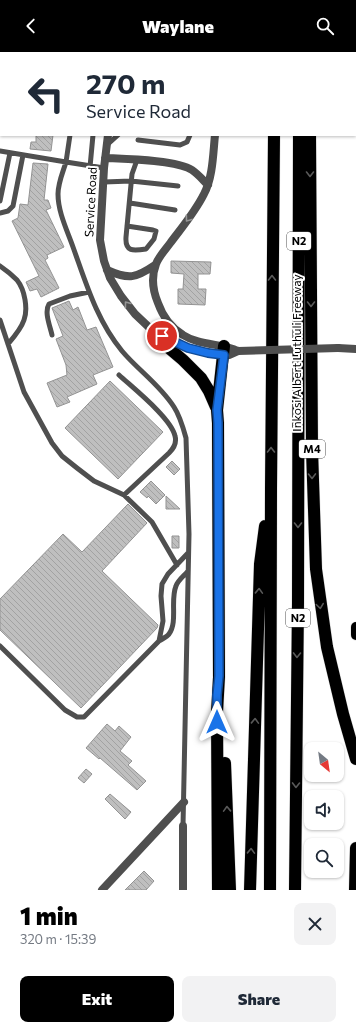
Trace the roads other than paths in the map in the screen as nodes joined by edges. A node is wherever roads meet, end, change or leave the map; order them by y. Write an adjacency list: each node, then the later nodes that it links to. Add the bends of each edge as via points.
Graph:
1 (70, 136): 17 (lane)
2 (93, 136): 18 (lane)
3 (108, 136): 11 (street, Service Road)
4 (117, 136): 11 (lane)
5 (190, 136): 10 (lane, via 187,142 180,145)
6 (215, 136): 23 (street)
7 (274, 136): 43 (highway, N2, one-way to 7)
8 (299, 136): 63 (highway, N2, one-way to 63)
9 (310, 136): 53 (highway, Inkosi Albert Luthuli Freeway / M4, one-way to 53, via 312,442 316,569 327,647)
10 (138, 140)
11 (107, 145): 15 (street, Service Road)
12 (0, 151): 13 (lane)
13 (10, 153): 14 (lane); 24 (lane)
14 (23, 155): 17 (lane); 27 (lane, via 13,206 8,211)
15 (105, 158): 16 (street, Service Road); 19 (street, Service Road)
16 (137, 160): 21 (lane); 23 (street, Service Road, via 184,166)
17 (66, 162): 18 (lane); 32 (lane, via 60,181 59,203)
18 (90, 167): 19 (lane)
19 (104, 168): 20 (street, Service Road)
20 (104, 182): 21 (lane); 31 (street, Service Road, via 100,240)
21 (132, 182): 22 (lane); 25 (lane)
22 (178, 186)
23 (208, 186): 29 (street, one-way to 29, via 190,217)
24 (0, 202)
25 (130, 203): 26 (lane); 28 (lane)
26 (175, 210)
27 (0, 213)
28 (127, 226): 28 (lane, via 126,241 130,250 147,248 156,236 154,230)
29 (155, 265): 31 (street, via 140,275 131,277); 40 (street, Service Road, via 154,291 167,322 192,340)
30 (0, 266): 36 (lane, via 17,280 25,305 24,321)
31 (107, 270): 34 (street, Service Road, one-way to 31, via 135,314)
32 (89, 292): 35 (lane, via 70,296 47,306); 45 (lane, via 98,313 121,350 168,399 183,426 188,449)
33 (0, 320): 36 (lane)
34 (154, 332): 40 (street, Service Road, via 188,348 208,353); 42 (highway, via 201,378)
35 (52, 335)
36 (8, 344): 44 (lane, via 24,392 52,443 62,456 77,468)
37 (356, 344): 38 (street, Service Road)
38 (342, 348): 39 (street, Service Road); 40 (street, Service Road, bridge, via 238,351 228,346)
39 (356, 349)
40 (224, 350): 42 (highway)
41 (119, 374): 44 (lane, via 161,414 173,430 176,441 171,451)
42 (217, 410): 52 (highway)
43 (271, 489): 61 (highway, one-way to 43, via 260,564); 62 (highway, N2)
44 (124, 495): 46 (lane, via 152,522)
45 (188, 554): 46 (lane); 47 (lane)
46 (177, 565): 50 (lane, via 162,584 163,628)
47 (188, 571): 50 (lane, via 174,590 171,631); 54 (lane)
48 (356, 627): 49 (main road)
49 (356, 635)
50 (159, 641): 51 (lane, via 82,718 65,710)
51 (0, 646)
52 (219, 676): 59 (highway, via 216,712); 60 (highway, one-way to 52)
53 (356, 759)
54 (184, 802): 55 (lane); 57 (street)
55 (183, 826): 58 (street)
56 (356, 848): 64 (highway)
57 (102, 890)
58 (183, 890)
59 (218, 890)
60 (230, 890)
61 (250, 890)
62 (270, 890)
63 (295, 890)
64 (355, 890)

